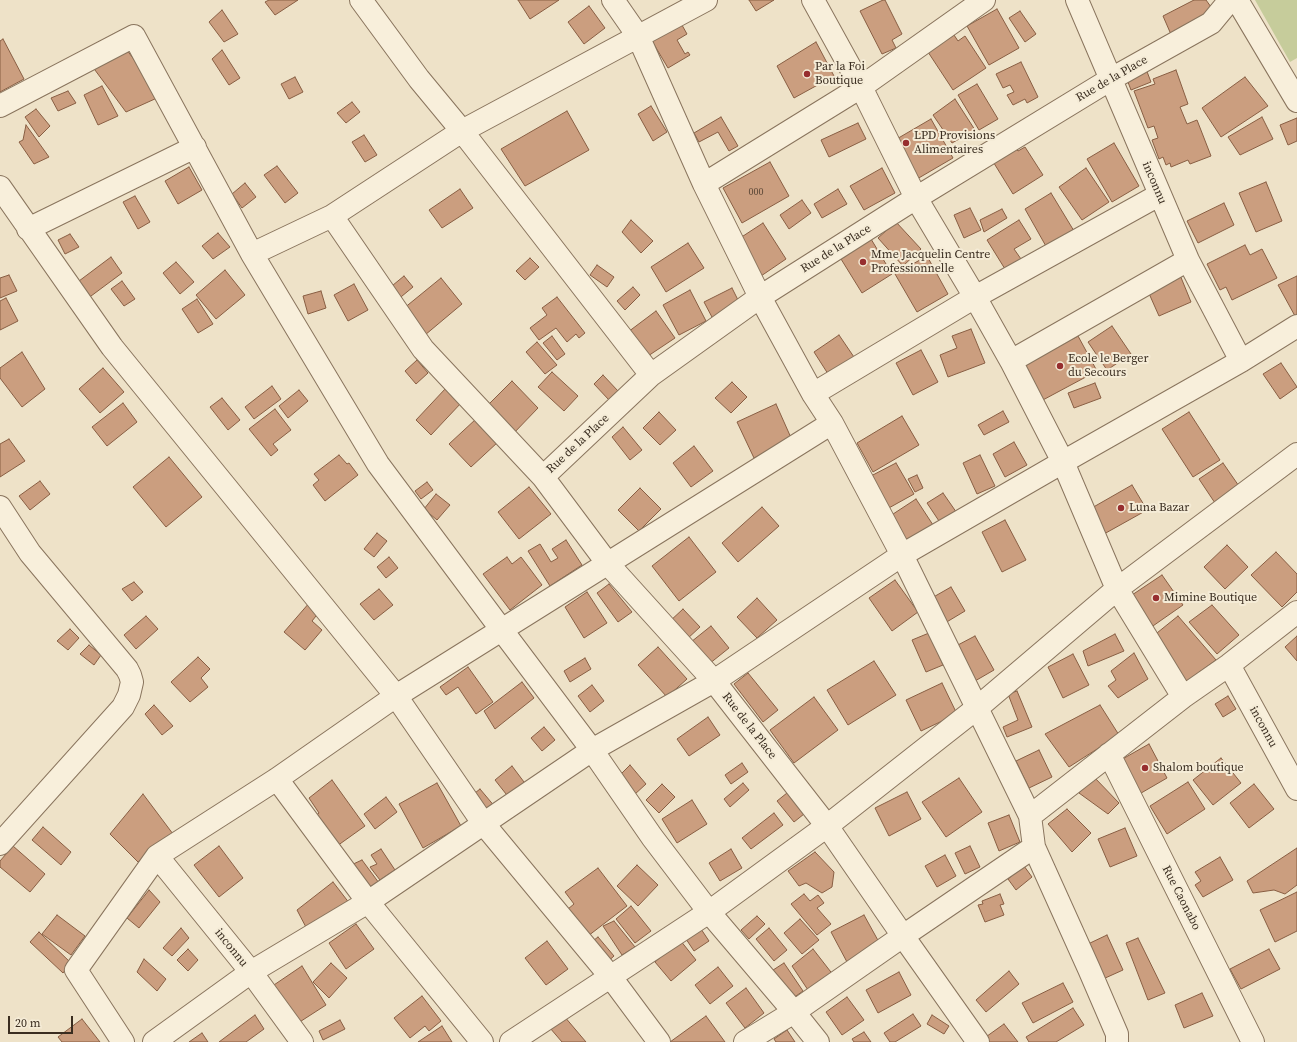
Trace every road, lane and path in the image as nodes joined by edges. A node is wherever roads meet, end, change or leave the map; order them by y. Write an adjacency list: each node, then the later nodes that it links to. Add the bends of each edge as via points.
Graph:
1 (361, 0): 15 (street, via 419,79)
2 (613, 0): 9 (street)
3 (706, 0): 9 (street)
4 (813, 0): 12 (street)
5 (984, 0): 12 (street)
6 (1076, 0): 11 (street, inconnu)
7 (1230, 0): 11 (street, Rue de la Place, via 1211,23)
8 (1237, 0): 10 (street)
9 (638, 36): 15 (street); 17 (street)
10 (1290, 73): 13 (street)
11 (1111, 79): 19 (street, inconnu); 20 (street, Rue de la Place)
12 (861, 87): 17 (street); 20 (street)
13 (1297, 101)
14 (0, 106): 16 (street, via 134,36)
15 (462, 131): 21 (street); 30 (street)
16 (195, 147): 22 (street); 23 (street)
17 (704, 184): 25 (street)
18 (0, 187): 22 (street)
19 (1159, 195): 24 (street, inconnu); 26 (street)
20 (916, 198): 25 (street, Rue de la Place); 26 (street)
21 (332, 216): 23 (street); 35 (street, via 423,349)
22 (28, 229): 44 (street, via 112,347)
23 (252, 254): 41 (street, via 378,464)
24 (1188, 260): 28 (street); 29 (street, inconnu)
25 (760, 297): 30 (street, Rue de la Place); 31 (street)
26 (975, 297): 28 (street); 31 (street)
27 (1297, 326): 29 (street)
28 (1011, 361): 34 (street)
29 (1241, 361): 34 (street)
30 (651, 375): 35 (street, Rue de la Place)
31 (813, 394): 32 (street)
32 (832, 423): 37 (street); 38 (street)
33 (1297, 454): 39 (street)
34 (1063, 462): 37 (street); 39 (street)
35 (543, 477): 38 (street, Rue de la Place)
36 (0, 507): 54 (street, via 30,553 127,669 132,682 123,707)
37 (902, 555): 43 (street); 46 (street)
38 (608, 564): 41 (street); 43 (street, Rue de la Place)
39 (1117, 589): 45 (street); 46 (street)
40 (1297, 612): 42 (street)
41 (501, 630): 44 (street); 47 (street)
42 (1229, 665): 45 (street); 50 (street, inconnu)
43 (714, 681): 47 (street); 53 (street, Rue de la Place)
44 (396, 696): 49 (street); 52 (street)
45 (1183, 697): 48 (street)
46 (977, 708): 51 (street); 53 (street)
47 (592, 750): 52 (street); 58 (street, via 652,837)
48 (1109, 754): 51 (street); 73 (street, Rue Caonabo)
49 (277, 779): 56 (street); 57 (street)
50 (1295, 780)
51 (1030, 816): 55 (street)
52 (483, 823): 57 (street); 61 (street)
53 (827, 826): 58 (street); 59 (street, Rue de la Place)
54 (0, 844)
55 (1034, 847): 59 (street); 72 (street, via 1096,984 1117,1034)
56 (157, 856): 60 (street, inconnu); 63 (street, via 76,970)
57 (368, 902): 60 (street); 66 (street)
58 (709, 912): 61 (street); 62 (street)
59 (903, 936): 62 (street); 71 (street, Rue de la Place)
60 (251, 972): 64 (street); 65 (street, inconnu)
61 (610, 976): 67 (street); 68 (street)
62 (794, 1012): 69 (street); 70 (street)
63 (124, 1042)
64 (154, 1042)
65 (302, 1042)
66 (482, 1042)
67 (511, 1042)
68 (659, 1042)
69 (745, 1042)
70 (818, 1042)
71 (978, 1042)
72 (1117, 1042)
73 (1253, 1042)

